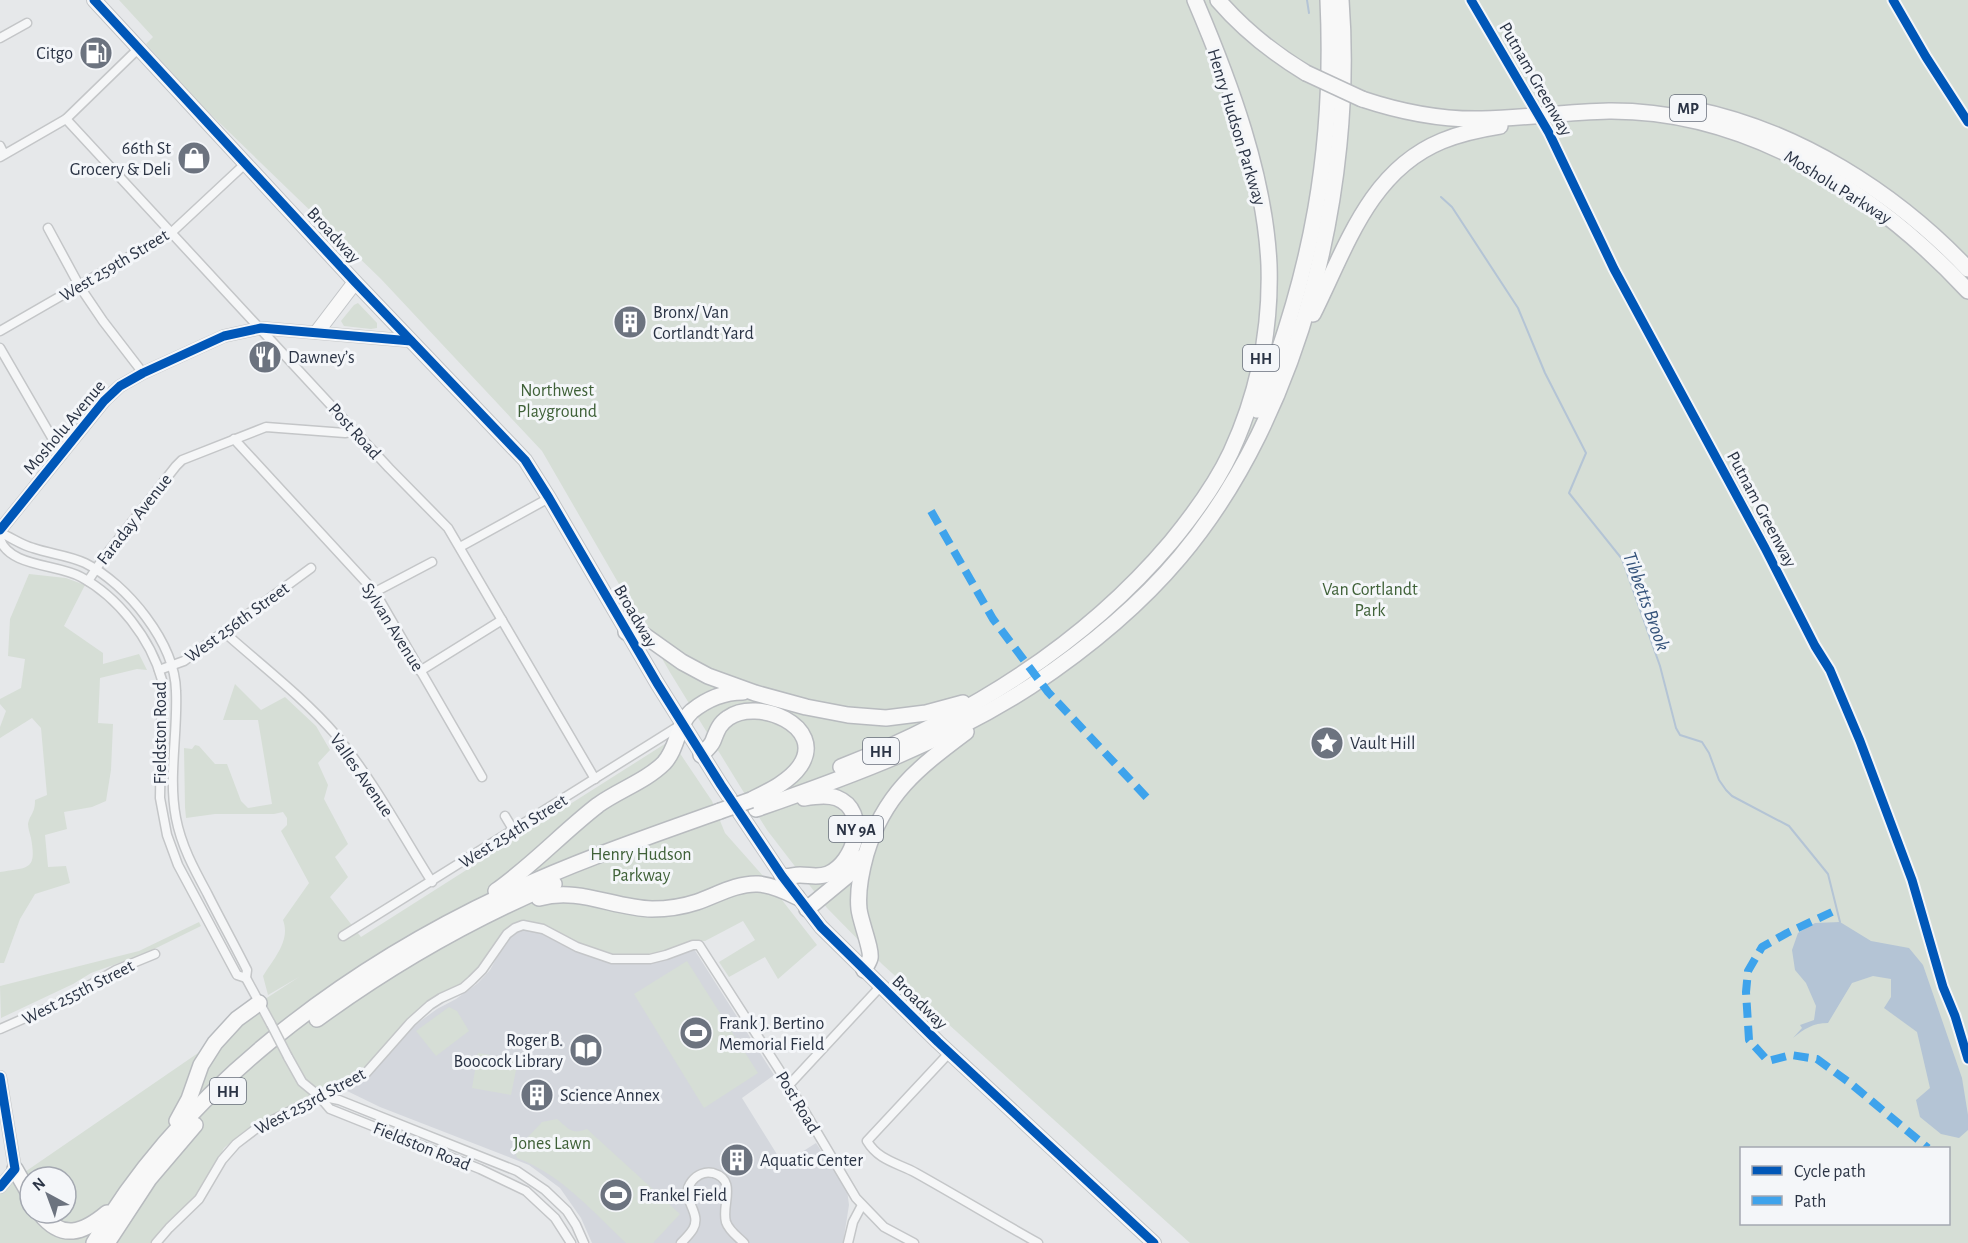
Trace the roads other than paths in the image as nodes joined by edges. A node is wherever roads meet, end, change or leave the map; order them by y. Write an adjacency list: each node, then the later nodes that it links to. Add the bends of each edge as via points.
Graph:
1 (94, 0): 9 (main road, Broadway)
2 (1196, 0): 32 (highway, Henry Hudson Parkway / HH, via 1255,174 1269,265 1268,316 1257,378 1240,432)
3 (1218, 0): 10 (highway, Mosholu Parkway / MP, via 1264,43)
4 (1227, 0): 10 (highway, Mosholu Parkway / MP, via 1265,38)
5 (1328, 0): 32 (highway, via 1327,134 1304,268 1283,342 1254,416 1241,445)
6 (1341, 0): 27 (highway, Henry Hudson Parkway / HH, via 1344,80 1340,150 1323,248)
7 (27, 23): 8 (street)
8 (0, 38)
9 (138, 49): 13 (street); 15 (main road, Broadway)
10 (1306, 69): 11 (highway, Mosholu Parkway / MP)
11 (1362, 95): 12 (highway, Mosholu Parkway / MP, via 1399,110 1448,118); 18 (highway, Mosholu Parkway / MP, via 1454,111 1629,102 1680,107 1730,118 1792,142 1862,181 1919,224)
12 (1551, 116): 21 (highway, Mosholu Parkway / MP, via 1608,111 1669,115 1767,144 1871,205 1926,249); 27 (highway, via 1448,139 1415,155 1388,177 1365,207)
13 (66, 119): 14 (street); 17 (street, Post Road)
14 (1, 152)
15 (246, 163): 17 (street, West 259th Street); 19 (main road, Broadway)
16 (48, 228): 20 (street)
17 (172, 232): 20 (street, West 259th Street); 22 (street, Post Road)
18 (1968, 269)
19 (355, 282): 24 (main road); 25 (main road, Broadway)
20 (80, 286): 23 (street, West 259th Street); 28 (street)
21 (1968, 291)
22 (261, 328): 24 (street, Mosholu Avenue); 28 (street, Mosholu Avenue, via 224,336); 29 (street, Post Road)
23 (0, 331)
24 (317, 332): 25 (street, Mosholu Avenue)
25 (411, 341): 33 (main road, Broadway, via 520,453)
26 (0, 348): 31 (street)
27 (1286, 370): 50 (highway, Henry Hudson Parkway / HH, via 1250,454 1180,557 1142,598 1092,641)
28 (143, 373): 31 (street, Mosholu Avenue, via 104,401)
29 (356, 431): 30 (street, Faraday Avenue, via 271,426); 36 (street, Post Road, via 448,528)
30 (234, 439): 39 (street, Faraday Avenue, via 179,463); 41 (street, Sylvan Avenue)
31 (62, 454): 34 (street, Mosholu Avenue)
32 (1220, 474): 48 (highway, Henry Hudson Parkway / HH, via 1187,523 1133,585 1070,638)
33 (549, 498): 36 (street); 44 (main road, Broadway)
34 (0, 532): 39 (street, Fieldston Road, via 24,545)
35 (0, 538): 40 (street, Fieldston Road, via 5,550 29,562 70,572)
36 (460, 547): 42 (street, Post Road)
37 (432, 562): 41 (street)
38 (311, 568): 43 (street, West 256th Street)
39 (95, 569): 40 (street, Faraday Avenue); 45 (street, Fieldston Road, via 116,585 146,618)
40 (88, 581): 46 (street, Fieldston Road, via 136,626)
41 (375, 592): 47 (street, Sylvan Avenue)
42 (502, 620): 47 (street); 54 (street, Post Road)
43 (224, 632): 45 (street, West 256th Street); 64 (street, Valles Avenue, via 334,734 359,766)
44 (626, 632): 49 (highway, via 642,634 698,671); 51 (main road, Broadway)
45 (172, 666): 46 (street, West 256th Street); 56 (street, Fieldston Road, via 176,691)
46 (159, 670): 55 (street, Fieldston Road, via 163,691)
47 (420, 670): 53 (street, Sylvan Avenue)
48 (1004, 685): 49 (highway, via 941,710 886,718 822,710); 58 (highway, Henry Hudson Parkway / HH, via 902,742)
49 (755, 693): 51 (highway, via 719,696 692,711)
50 (1008, 700): 57 (highway, Henry Hudson Parkway / HH, via 931,741); 62 (highway, via 912,774 886,807)
51 (682, 724): 52 (main road, Broadway); 54 (street, West 254th Street); 67 (highway, via 672,752 659,767 599,805 517,876)
52 (701, 755): 58 (highway, via 721,724 741,712 769,713 797,727 805,744 801,765); 63 (main road, Broadway)
53 (482, 777)
54 (595, 779): 61 (street, West 254th Street)
55 (160, 798): 56 (street, Fieldston Road); 69 (street, Fieldston Road, via 172,852)
56 (173, 798): 68 (street, Fieldston Road, via 184,847)
57 (775, 802): 58 (highway, Henry Hudson Parkway / HH); 63 (highway, NY 9A, via 834,797 846,804 855,821 851,849 833,872 814,877)
58 (753, 805): 60 (highway, Henry Hudson Parkway / HH, bridge)
59 (505, 816): 61 (street)
60 (722, 816): 66 (highway, Henry Hudson Parkway / HH); 67 (highway, Henry Hudson Parkway / HH, via 571,866)
61 (514, 831): 64 (street, West 254th Street)
62 (871, 839): 65 (highway, via 853,871); 73 (highway, via 858,894 860,920 870,954)
63 (782, 876): 65 (main road, Broadway)
64 (432, 882): 70 (street, West 254th Street)
65 (802, 903): 66 (highway, via 769,885 751,884 672,908 640,908 563,894); 73 (main road, Broadway)
66 (499, 909): 89 (highway, Henry Hudson Parkway / HH, via 383,973 280,1048 200,1119)
67 (452, 921): 82 (highway, Henry Hudson Parkway / HH, via 310,1011 241,1067)
68 (224, 926): 69 (street); 74 (street, Fieldston Road, via 247,970)
69 (213, 932): 74 (street, Fieldston Road, via 237,975)
70 (343, 936)
71 (699, 945): 80 (street, Post Road); 81 (street, West 253rd Street, via 650,958 612,959 543,929 523,925 515,928 472,980 430,1005 366,1073)
72 (155, 954): 77 (street, West 255th Street)
73 (864, 970): 75 (main road, Broadway)
74 (246, 978): 76 (street, Fieldston Road)
75 (880, 987): 78 (main road, Broadway); 80 (street)
76 (259, 1003): 81 (street, Fieldston Road, bridge, via 302,1082); 82 (highway, via 247,1010 206,1056)
77 (0, 1029)
78 (950, 1052): 101 (street, via 867,1141 884,1159); 102 (main road, Broadway)
79 (0, 1077): 84 (street)
80 (789, 1085): 88 (street, Post Road)
81 (319, 1096): 83 (street, Fieldston Road, via 339,1100); 86 (street, Fieldston Road, via 330,1109); 94 (street, West 253rd Street, via 257,1128 236,1144 199,1199)
82 (168, 1139): 89 (highway, Henry Hudson Parkway / HH)
83 (501, 1164): 86 (street); 96 (street, Fieldston Road, via 545,1190 567,1211)
84 (15, 1168): 85 (highway); 87 (street)
85 (18, 1173)
86 (496, 1176): 95 (street, Fieldston Road, via 537,1199)
87 (0, 1186)
88 (862, 1205): 99 (street); 100 (street, Post Road, via 884,1227)
89 (123, 1207): 90 (highway, via 81,1231); 91 (highway, Henry Hudson Parkway / HH); 92 (highway, Henry Hudson Parkway / HH); 93 (highway)
90 (53, 1225)
91 (94, 1243)
92 (107, 1243)
93 (118, 1243)
94 (156, 1243)
95 (571, 1243)
96 (584, 1243)
97 (681, 1243): 98 (street, via 696,1222 687,1192 695,1178 707,1172 725,1182 729,1192 726,1220)
98 (744, 1243)
99 (848, 1243)
100 (914, 1243)
101 (1038, 1243)
102 (1154, 1243)

